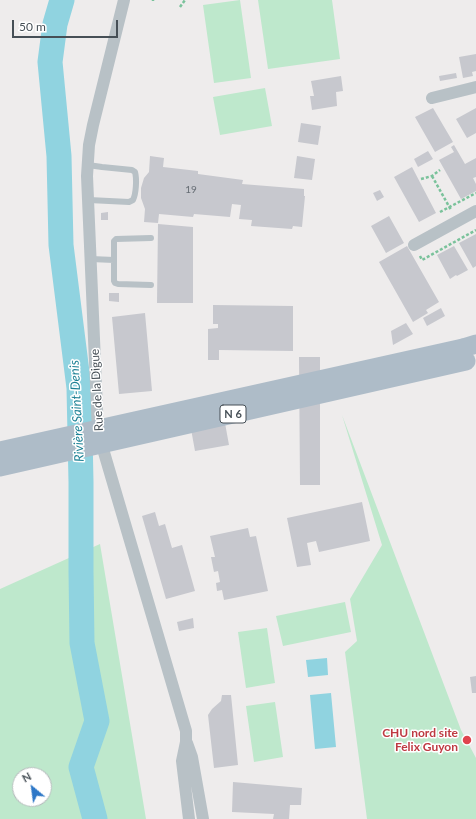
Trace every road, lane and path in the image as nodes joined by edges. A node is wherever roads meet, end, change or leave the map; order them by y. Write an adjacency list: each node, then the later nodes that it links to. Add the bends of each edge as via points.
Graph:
1 (124, 0): 6 (street, Rue de la Digue, via 93,126)
2 (185, 0): 3 (path)
3 (180, 7)
4 (476, 87): 5 (street)
5 (432, 98)
6 (88, 165): 11 (street, Rue de la Digue); 11 (lane, via 132,170 136,175 133,200)
7 (440, 170): 8 (path)
8 (432, 176): 9 (path); 12 (path)
9 (420, 179)
10 (476, 193): 12 (path)
11 (88, 200): 19 (street, Rue de la Digue)
12 (450, 207): 14 (path); 15 (path)
13 (476, 211): 15 (street)
14 (440, 212)
15 (457, 221): 18 (street)
16 (476, 230): 21 (path)
17 (151, 238): 20 (lane, via 116,239)
18 (414, 245)
19 (91, 259): 20 (lane); 26 (street, Rue de la Digue, via 98,432 186,731)
20 (114, 260): 22 (lane, via 115,283)
21 (422, 260)
22 (152, 285)
23 (470, 353): 24 (main road, N 6, bridge); 25 (main road, N 6, bridge)
24 (0, 451)
25 (0, 468)
26 (186, 742): 27 (street, Rue de la Digue, via 182,761); 28 (street, via 192,758)
27 (189, 819)
28 (203, 819)

